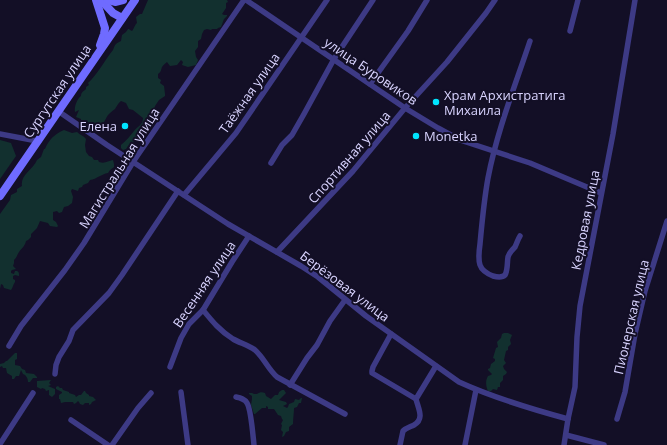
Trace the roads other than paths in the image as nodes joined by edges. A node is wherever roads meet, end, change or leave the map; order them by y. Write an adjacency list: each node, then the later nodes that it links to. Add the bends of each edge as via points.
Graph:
1 (96, 0): 17 (main road, via 104,28)
2 (101, 0): 13 (main road, via 113,13)
3 (108, 0): 4 (main road)
4 (123, 0)
5 (135, 0): 13 (main road, Сургутская улица)
6 (245, 0): 15 (street, улица Буровиков); 25 (street, Магистральная улица)
7 (327, 0): 15 (street, Таёжная улица)
8 (372, 0): 18 (street)
9 (427, 0): 19 (street)
10 (495, 0): 20 (street, Спортивная улица, via 448,62)
11 (578, 0): 14 (street)
12 (635, 0): 28 (street, Кедровая улица)
13 (122, 18): 17 (main road, Сургутская улица)
14 (570, 31)
15 (301, 37): 18 (street, улица Буровиков); 29 (street, Таёжная улица, via 236,133)
16 (530, 41): 24 (street)
17 (96, 55): 21 (main road, Сургутская улица)
18 (334, 59): 19 (street, улица Буровиков); 26 (street, via 292,135)
19 (370, 84): 20 (street, улица Буровиков)
20 (405, 108): 24 (street, улица Буровиков, via 460,140); 34 (street, Спортивная улица, via 353,171)
21 (58, 111): 23 (main road, Сургутская улица); 25 (street, Берёзовая улица)
22 (0, 134): 23 (street)
23 (37, 141): 30 (main road, Сургутская улица)
24 (494, 151): 28 (street, улица Буровиков); 33 (street, via 481,234 479,259 482,270 494,276 505,275 508,256)
25 (133, 162): 27 (street, Берёзовая улица); 38 (street, Магистральная улица, via 84,243)
26 (271, 163)
27 (178, 191): 29 (street, Берёзовая улица); 41 (street, via 109,293 73,330 70,341 56,365)
28 (602, 193): 50 (street, Кедровая улица, via 580,306 575,387)
29 (184, 195): 32 (street, Берёзовая улица)
30 (0, 196)
31 (667, 221): 51 (street, Пионерская улица, via 645,291 625,392)
32 (249, 236): 34 (street, Берёзовая улица); 36 (street, Весенняя улица)
33 (520, 236)
34 (278, 252): 35 (street, Берёзовая улица, via 318,277)
35 (345, 300): 37 (street, Берёзовая улица); 42 (street)
36 (203, 310): 40 (street, Весенняя улица, via 189,324); 42 (street, via 216,326 234,340 254,349 271,371)
37 (391, 334): 39 (street, Берёзовая улица); 48 (street, via 372,373)
38 (9, 346)
39 (436, 366): 43 (street, Берёзовая улица); 48 (street)
40 (170, 367)
41 (55, 374)
42 (290, 385): 49 (street)
43 (476, 390): 50 (street, Берёзовая улица); 60 (street)
44 (181, 392): 57 (street)
45 (33, 393): 54 (street)
46 (151, 393): 56 (street)
47 (236, 397): 58 (street, via 248,405)
48 (416, 399): 59 (street, via 420,418 403,431)
49 (345, 414)
50 (568, 419): 53 (street, Кедровая улица)
51 (616, 419)
52 (71, 420): 55 (street)
53 (566, 435): 61 (street, Кедровая улица); 62 (street)
54 (0, 444)
55 (108, 445)
56 (112, 445)
57 (188, 445)
58 (254, 445)
59 (400, 445)
60 (465, 445)
61 (564, 445)
62 (604, 445)

